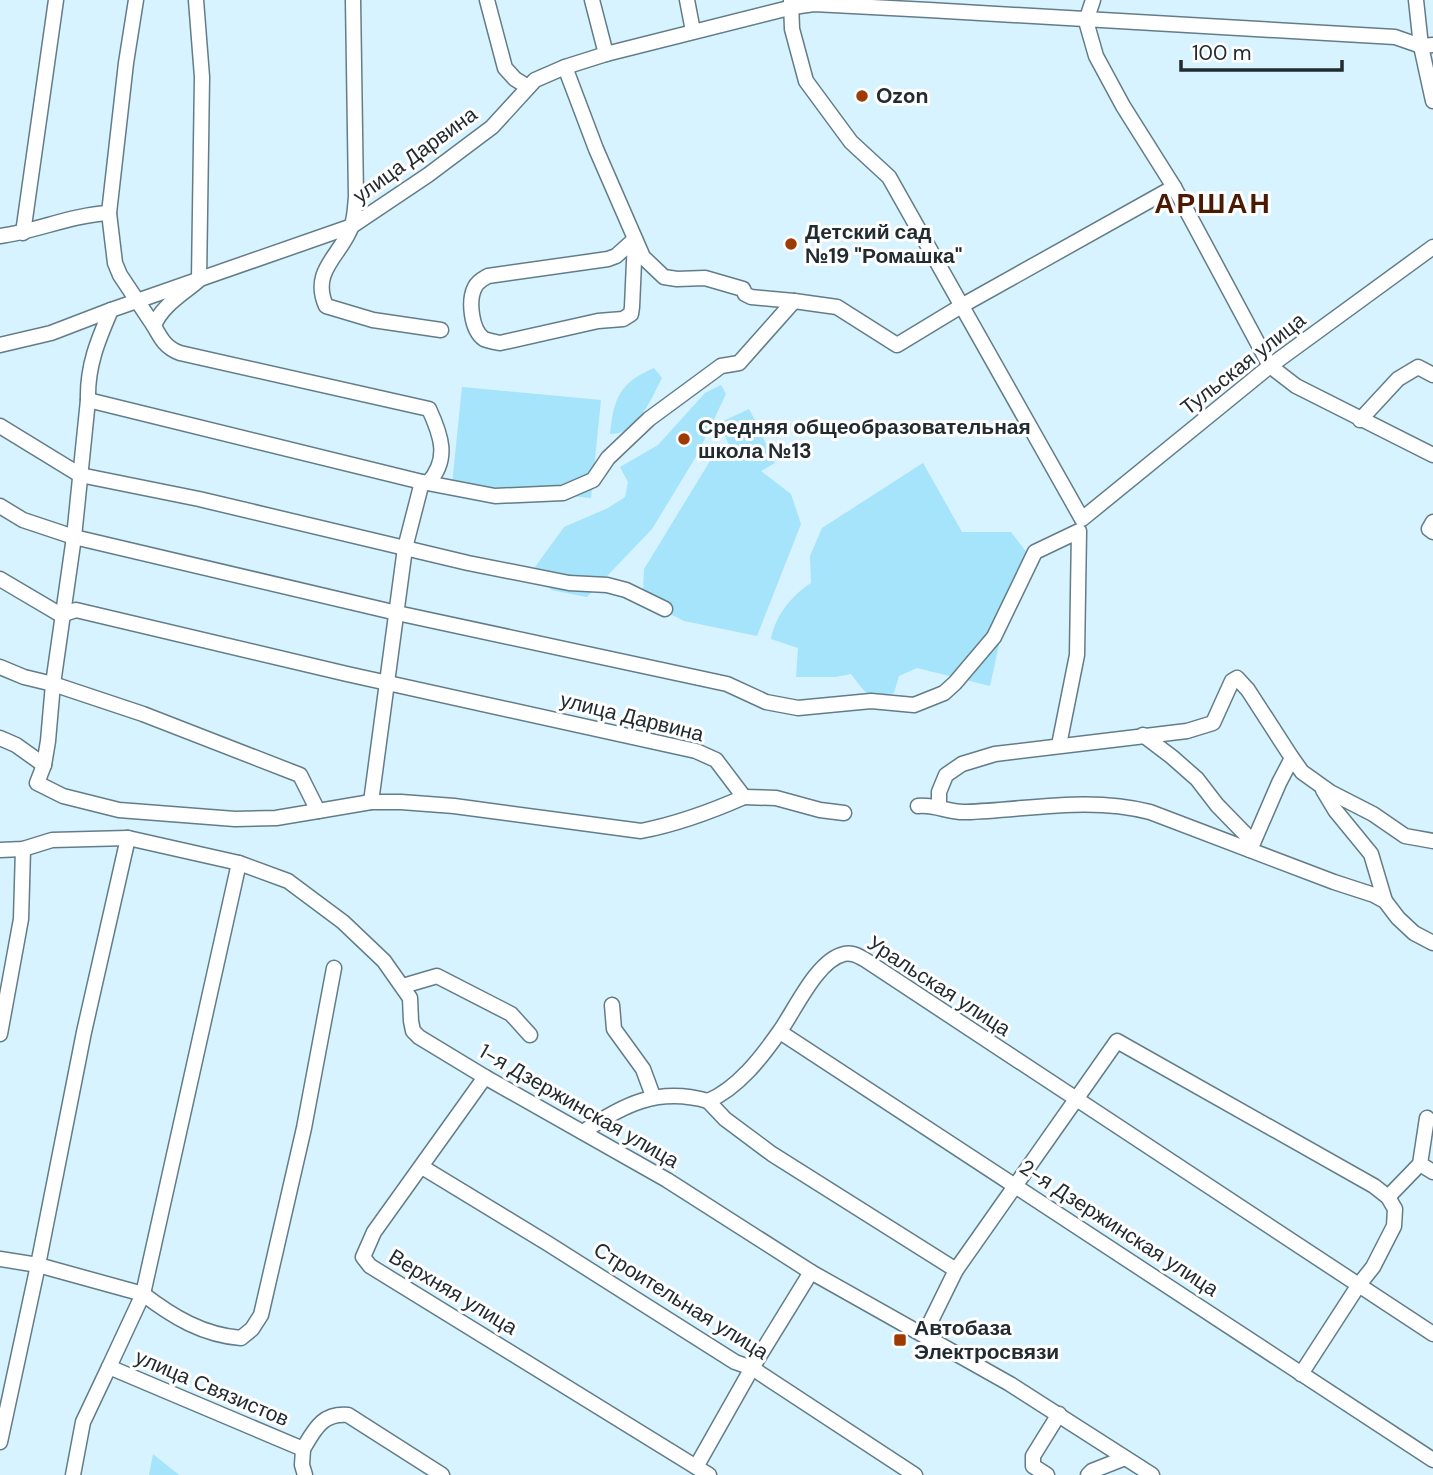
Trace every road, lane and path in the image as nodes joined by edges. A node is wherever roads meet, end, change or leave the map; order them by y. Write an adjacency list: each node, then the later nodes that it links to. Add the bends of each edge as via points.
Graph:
1 (56, 0): 23 (street)
2 (136, 0): 21 (street)
3 (196, 0): 27 (street, via 202,77)
4 (353, 0): 22 (street, via 356,197)
5 (487, 0): 18 (street, via 505,68)
6 (592, 0): 16 (street)
7 (687, 0): 14 (street)
8 (1093, 0): 13 (street)
9 (1416, 0): 15 (street)
10 (792, 4): 11 (street, улица Дарвина); 14 (street, улица Дарвина); 30 (street, via 792,29 806,81 851,142 889,177)
11 (882, 4): 12 (street, улица Дарвина)
12 (931, 5): 13 (street, улица Дарвина)
13 (1086, 21): 15 (street, улица Дарвина, via 1395,37); 20 (street, via 1096,56)
14 (693, 31): 16 (street, улица Дарвина)
15 (1427, 46): 19 (street)
16 (606, 54): 17 (street, улица Дарвина)
17 (565, 67): 18 (street, улица Дарвина); 25 (street)
18 (528, 87): 22 (street, улица Дарвина, via 492,127)
19 (1433, 102)
20 (1174, 187): 30 (street); 35 (street)
21 (109, 213): 23 (street, via 83,214); 28 (street, via 116,263)
22 (352, 226): 27 (street, улица Дарвина); 33 (street, via 321,282 326,306 373,320)
23 (23, 233): 24 (street)
24 (0, 236)
25 (635, 239): 25 (street, via 608,259 482,279 472,298 479,333 500,343 598,321 623,320 631,314); 29 (street, via 643,257 664,277 705,278 743,289 751,297)
26 (1433, 247): 35 (street, Тульская улица)
27 (199, 280): 28 (street, улица Дарвина); 32 (street, улица Дарвина, via 157,317)
28 (135, 301): 31 (street, улица Дарвина); 32 (street)
29 (794, 301): 30 (street, via 837,307 897,345); 42 (street, via 739,363 721,366 649,419 608,458 593,480 562,493 495,496)
30 (963, 305): 45 (street)
31 (111, 310): 34 (street, улица Дарвина, via 51,333); 37 (street, via 90,364)
32 (154, 326): 42 (street, via 163,342 180,353 429,409 442,445 436,475)
33 (441, 330)
34 (0, 345)
35 (1270, 366): 38 (street, via 1296,386); 45 (street, Тульская улица)
36 (1433, 375): 38 (street, via 1418,367 1398,379)
37 (88, 400): 41 (street); 42 (street)
38 (1360, 420): 40 (street)
39 (0, 426): 41 (street)
40 (1433, 455)
41 (80, 475): 47 (street); 48 (street)
42 (425, 482): 48 (street)
43 (0, 506): 47 (street, via 23,520)
44 (1433, 522): 46 (street, via 1429,529)
45 (1080, 525): 51 (street, via 1035,552 994,637 956,683 914,705 871,701 798,708 766,702 727,684); 58 (street, via 1077,654)
46 (1433, 532)
47 (74, 537): 51 (street); 52 (street)
48 (405, 548): 50 (street, via 569,583 607,585); 51 (street)
49 (0, 579): 52 (street)
50 (665, 609)
51 (397, 613): 54 (street)
52 (61, 615): 54 (street, улица Дарвина, via 76,610); 55 (street)
53 (0, 667): 55 (street)
54 (386, 682): 62 (street, улица Дарвина, via 696,751 716,760); 63 (street)
55 (53, 684): 60 (street); 66 (street, via 300,775)
56 (1143, 736): 58 (street); 59 (street, via 1213,723 1237,678); 70 (street, via 1197,779)
57 (0, 738): 60 (street)
58 (1059, 745): 65 (street, via 962,764 946,775)
59 (1292, 758): 61 (street); 70 (street)
60 (44, 765): 66 (street, via 37,783 63,796 119,810 235,819)
61 (1321, 786): 69 (street, via 1405,836); 74 (street, via 1371,854)
62 (744, 797): 63 (street, via 669,826 641,831 454,806); 67 (street, via 776,797)
63 (371, 802): 66 (street)
64 (918, 806): 65 (street)
65 (939, 807): 70 (street, via 961,813 1083,804 1134,808)
66 (318, 811)
67 (844, 813)
68 (128, 838): 71 (street, 1-я Дзержинская улица, via 52,840); 73 (street, 1-я Дзержинская улица); 93 (street)
69 (1433, 841)
70 (1252, 846): 74 (street)
71 (23, 849): 72 (street, 1-я Дзержинская улица); 80 (street, via 21,919)
72 (0, 850)
73 (239, 863): 77 (street, 1-я Дзержинская улица, via 288,881 343,922); 97 (street)
74 (1385, 901): 75 (street, via 1414,933)
75 (1433, 943)
76 (334, 968): 97 (street, via 261,1315 241,1338 222,1336 170,1314)
77 (403, 986): 81 (street, via 437,976 511,1014); 82 (street, 1-я Дзержинская улица, via 410,998 413,1031)
78 (612, 1005): 83 (street, via 614,1029 643,1069)
79 (780, 1032): 84 (street, Уральская улица, via 814,976 841,954 851,953); 85 (street, Уральская улица, via 734,1088); 90 (street, 2-я Дзержинская улица)
80 (0, 1034)
81 (530, 1035)
82 (485, 1077): 87 (street, 1-я Дзержинская улица); 88 (street, Верхняя улица)
83 (653, 1096): 85 (street); 87 (street, via 608,1115)
84 (1075, 1100): 90 (street); 91 (street, via 1117,1041); 96 (street, Уральская улица)
85 (708, 1101): 94 (street, via 772,1154)
86 (1427, 1118): 89 (street)
87 (583, 1132): 95 (street, 1-я Дзержинская улица, via 716,1209)
88 (422, 1167): 101 (street, Строительная улица, via 735,1362); 108 (street, Верхняя улица, via 364,1251 370,1266)
89 (1427, 1168): 91 (street)
90 (1014, 1184): 94 (street); 102 (street, 2-я Дзержинская улица)
91 (1388, 1197): 96 (street, via 1395,1209 1394,1226 1382,1254)
92 (0, 1259): 93 (street)
93 (38, 1265): 97 (street); 104 (street)
94 (956, 1270): 99 (street)
95 (811, 1272): 99 (street, 1-я Дзержинская улица); 101 (street)
96 (1358, 1286): 98 (street, Уральская улица); 102 (street)
97 (143, 1294): 100 (street)
98 (1433, 1334)
99 (924, 1335): 103 (street, 1-я Дзержинская улица)
100 (109, 1367): 105 (street, улица Связистов); 109 (street, улица Связистов, via 83,1422)
101 (752, 1368): 108 (street); 112 (street, Строительная улица)
102 (1301, 1374): 107 (street, 2-я Дзержинская улица)
103 (1059, 1414): 106 (street, 1-я Дзержинская улица); 113 (street, via 1033,1456 1032,1466)
104 (0, 1442)
105 (303, 1449): 110 (street, улица Связистов); 111 (street, via 325,1420 335,1414 348,1415)
106 (1125, 1458): 114 (street); 115 (street, 1-я Дзержинская улица)
107 (1433, 1460)
108 (702, 1471)
109 (73, 1475)
110 (305, 1475)
111 (442, 1475)
112 (915, 1475)
113 (1047, 1475)
114 (1088, 1475)
115 (1152, 1475)

